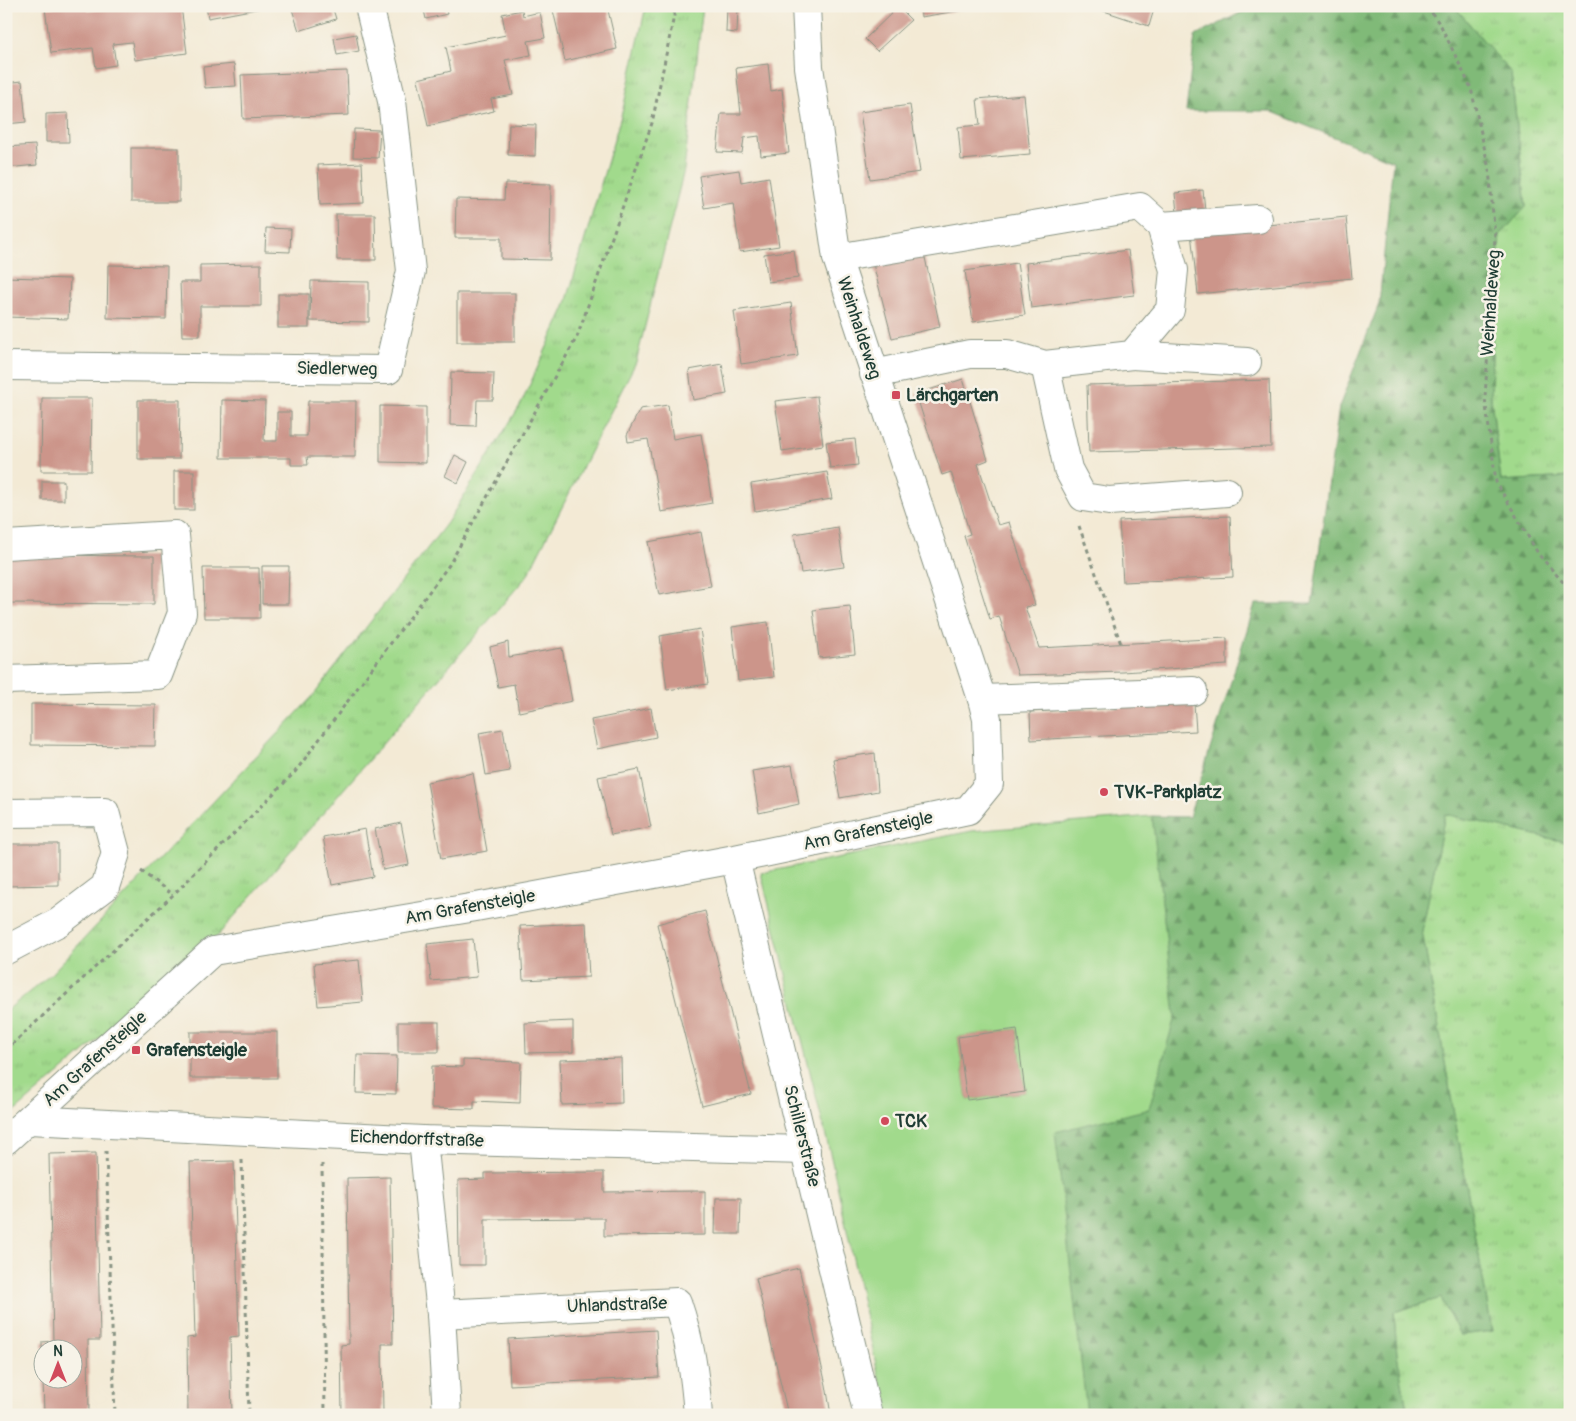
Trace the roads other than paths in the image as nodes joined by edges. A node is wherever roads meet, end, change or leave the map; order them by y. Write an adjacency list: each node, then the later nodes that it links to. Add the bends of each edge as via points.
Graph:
1 (368, 6): 9 (street, Siedlerweg, via 392,102 411,271 388,370)
2 (806, 6): 5 (street, Weinhaldeweg, via 809,67)
3 (1258, 219): 4 (street)
4 (1161, 226): 5 (street, via 1140,207); 6 (street, via 1174,270 1170,310)
5 (837, 258): 10 (street, Weinhaldeweg)
6 (1132, 355): 7 (street); 8 (street)
7 (1247, 362)
8 (1045, 365): 10 (street, via 1007,354 970,354); 11 (street, via 1068,469 1083,497 1109,501)
9 (6, 366)
10 (874, 374): 15 (street, Weinhaldeweg)
11 (1227, 492)
12 (6, 545): 13 (street, via 175,534 182,613 158,675)
13 (6, 680)
14 (1193, 691): 15 (street)
15 (982, 698): 16 (street, Weinhaldeweg, via 987,719)
16 (989, 784): 18 (street, Am Grafensteigle, via 968,810)
17 (6, 813): 19 (street, via 105,812 116,853 105,887 59,922)
18 (735, 859): 20 (street, Am Grafensteigle, via 213,951); 23 (street, Schillerstraße)
19 (6, 950)
20 (29, 1120): 21 (street, Am Grafensteigle); 22 (street, Eichendorffstraße)
21 (6, 1140)
22 (423, 1140): 23 (street, Eichendorffstraße); 24 (street)
23 (806, 1150): 27 (street, Schillerstraße)
24 (441, 1314): 25 (street); 26 (street, Uhlandstraße, via 677,1302 688,1334)
25 (447, 1415)
26 (698, 1415)
27 (868, 1415)

